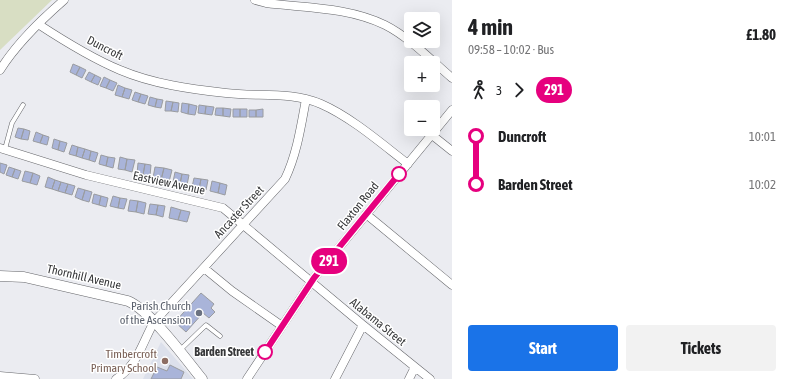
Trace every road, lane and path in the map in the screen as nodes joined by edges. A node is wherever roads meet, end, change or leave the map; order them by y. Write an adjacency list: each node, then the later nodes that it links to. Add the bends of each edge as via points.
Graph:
1 (64, 0): 4 (street)
2 (255, 0): 3 (street)
3 (288, 3): 6 (street, via 348,12 386,25)
4 (38, 24): 5 (street, via 10,54); 7 (street, Duncroft, via 99,60 146,79 228,94 279,94)
5 (0, 70)
6 (452, 78)
7 (306, 98): 15 (street, Duncroft, via 339,113); 17 (street, Ancaster Street, via 297,146 285,179)
8 (23, 105): 13 (lane, via 12,123)
9 (452, 110): 10 (street, Flaxton Road)
10 (440, 125)
11 (431, 136): 15 (street, Flaxton Road)
12 (433, 136): 14 (street)
13 (3, 148): 17 (street, Eastview Avenue, via 86,175 223,208)
14 (452, 151)
15 (408, 164): 16 (street, Flaxton Road)
16 (366, 214): 20 (street, Flaxton Road); 21 (street)
17 (243, 225): 18 (street, Ancaster Street); 20 (street, Eastview Avenue)
18 (204, 268): 22 (street, Ancaster Street); 24 (street)
19 (0, 276): 22 (street, Thornhill Avenue, via 24,277 128,301 139,307)
20 (312, 282): 23 (street, Alabama Street); 24 (street, Flaxton Road)
21 (452, 285)
22 (154, 322): 26 (street, Thornhill Avenue); 30 (street, Ancaster Street, via 140,353)
23 (363, 325): 27 (street, Alabama Street); 33 (street)
24 (282, 326): 32 (street, Flaxton Road)
25 (220, 336): 26 (lane, via 206,325)
26 (179, 350): 31 (street, Thornhill Avenue)
27 (415, 367): 34 (street); 35 (street, Alabama Street)
28 (0, 376): 29 (street)
29 (35, 379)
30 (116, 379)
31 (202, 379)
32 (247, 379)
33 (335, 379)
34 (409, 379)
35 (430, 379)

